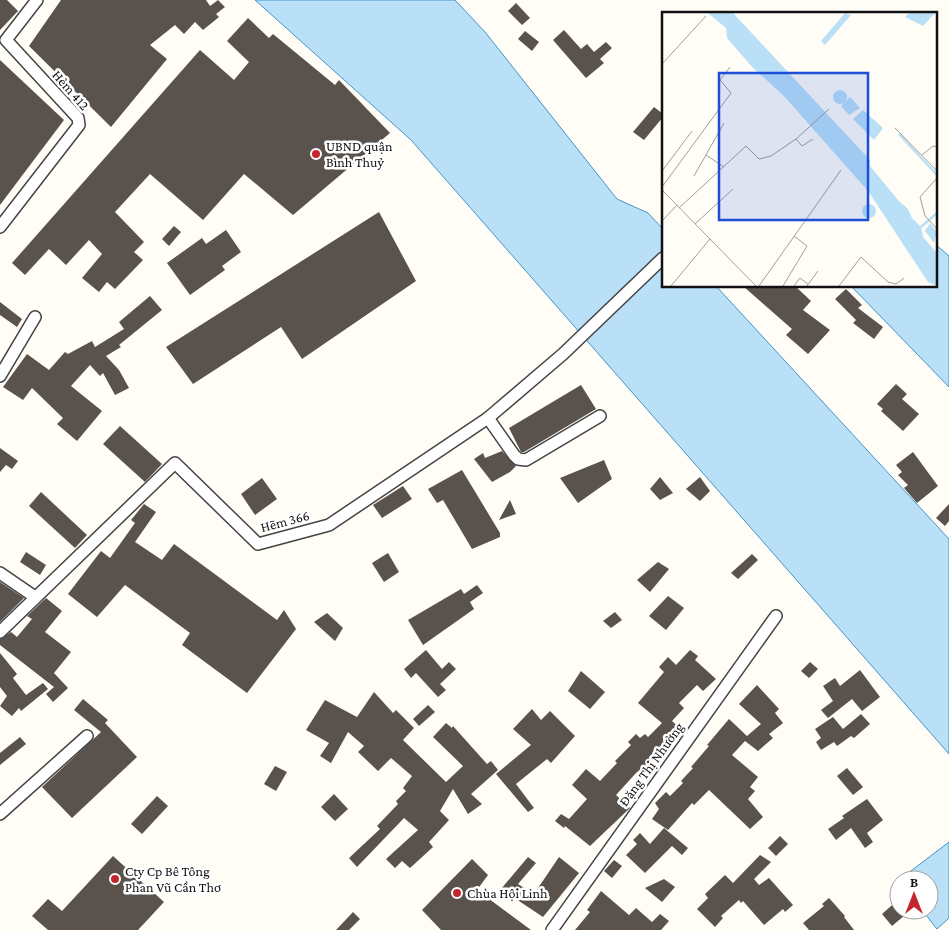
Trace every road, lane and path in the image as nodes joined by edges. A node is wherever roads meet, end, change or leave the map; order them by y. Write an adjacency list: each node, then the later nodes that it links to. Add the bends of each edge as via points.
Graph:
1 (37, 0): 2 (street, Hẻm 412, via 6,40 78,118 79,125)
2 (0, 227)
3 (662, 259): 7 (street, Hẽm 366, via 563,354)
4 (35, 317): 5 (street)
5 (0, 376)
6 (600, 416): 7 (street, via 526,460 514,455)
7 (488, 418): 9 (street, Hẽm 366, via 330,524 258,544 175,463)
8 (0, 572): 9 (street)
9 (35, 598): 11 (street, Hẽm 366)
10 (776, 616): 14 (street, Đặng Thị Nhường)
11 (0, 632)
12 (86, 736): 13 (street)
13 (0, 814)
14 (552, 930)

